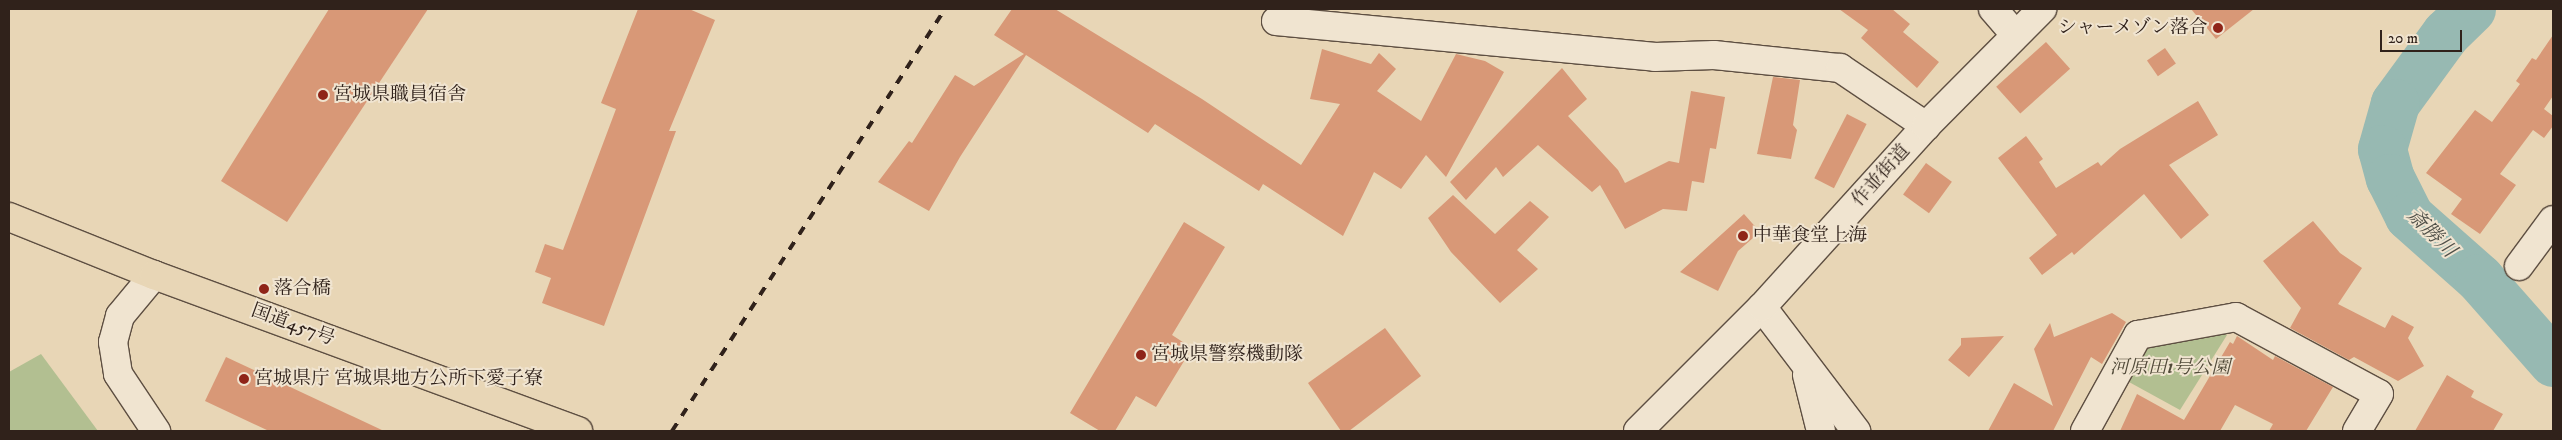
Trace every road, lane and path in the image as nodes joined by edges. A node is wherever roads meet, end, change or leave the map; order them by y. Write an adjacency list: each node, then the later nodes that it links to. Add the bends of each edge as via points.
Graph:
1 (1992, 9): 4 (street)
2 (2042, 9): 4 (street, 作並街道)
3 (1276, 20): 5 (street, via 1655,57 1714,55 1840,68)
4 (2015, 34): 5 (street, 作並街道)
5 (1926, 126): 10 (street, 作並街道)
6 (9, 216): 9 (highway, 国道457号)
7 (2553, 220): 8 (street)
8 (2519, 266)
9 (154, 274): 12 (street, via 120,316 113,342 118,374); 13 (highway, 国道457号)
10 (1762, 307): 11 (street); 14 (street, 作並街道)
11 (1804, 363): 15 (street); 16 (street)
12 (156, 431)
13 (578, 431)
14 (1638, 431)
15 (1821, 431)
16 (1856, 431)
17 (2085, 431): 18 (street, via 2138,336 2236,317 2379,394)
18 (2357, 431)

